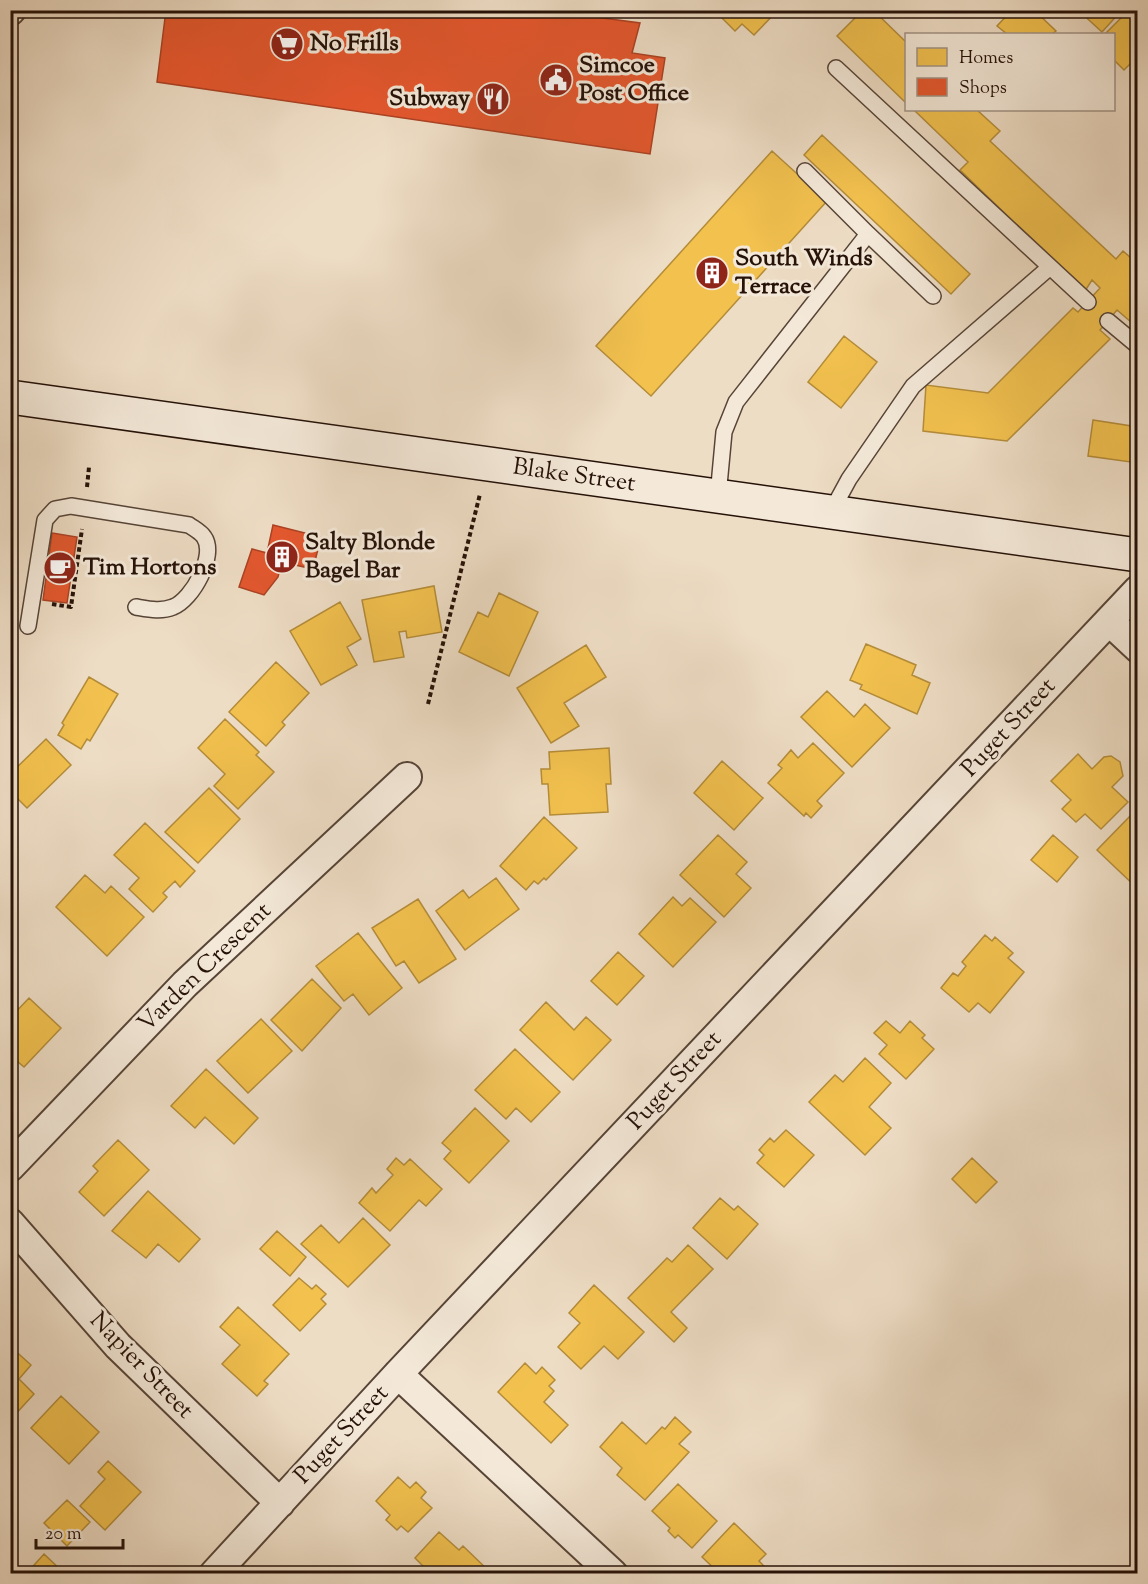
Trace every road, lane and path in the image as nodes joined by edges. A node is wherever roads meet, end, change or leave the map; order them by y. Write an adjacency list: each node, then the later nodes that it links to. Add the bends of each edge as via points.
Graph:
1 (836, 68): 4 (lane)
2 (805, 171): 3 (lane)
3 (868, 234): 5 (lane); 12 (lane, via 736,402 724,432)
4 (1050, 267): 6 (lane); 14 (lane, via 913,386)
5 (933, 296)
6 (1088, 302)
7 (1108, 321): 8 (lane)
8 (1137, 346)
9 (10, 397): 12 (main road, Blake Street)
10 (89, 467): 13 (path)
11 (481, 490): 23 (path)
12 (718, 496): 14 (main road, Blake Street)
13 (85, 497)
14 (831, 512): 16 (main road, Blake Street)
15 (83, 524): 18 (path, via 71,607)
16 (1137, 555)
17 (1137, 590): 20 (street, Puget Street)
18 (46, 603)
19 (136, 607): 21 (lane, via 166,609 186,598 203,570 208,552 204,537 189,525 71,506 55,509 45,520)
20 (1109, 621): 22 (street); 27 (street, Puget Street)
21 (28, 626)
22 (1137, 648)
23 (429, 704)
24 (407, 777): 25 (street, Varden Crescent, via 185,984)
25 (10, 1167)
26 (10, 1222): 28 (street, Napier Street, via 118,1346)
27 (398, 1374): 28 (street, Puget Street); 30 (street)
28 (280, 1503): 29 (street, Puget Street)
29 (214, 1574)
30 (614, 1574)

